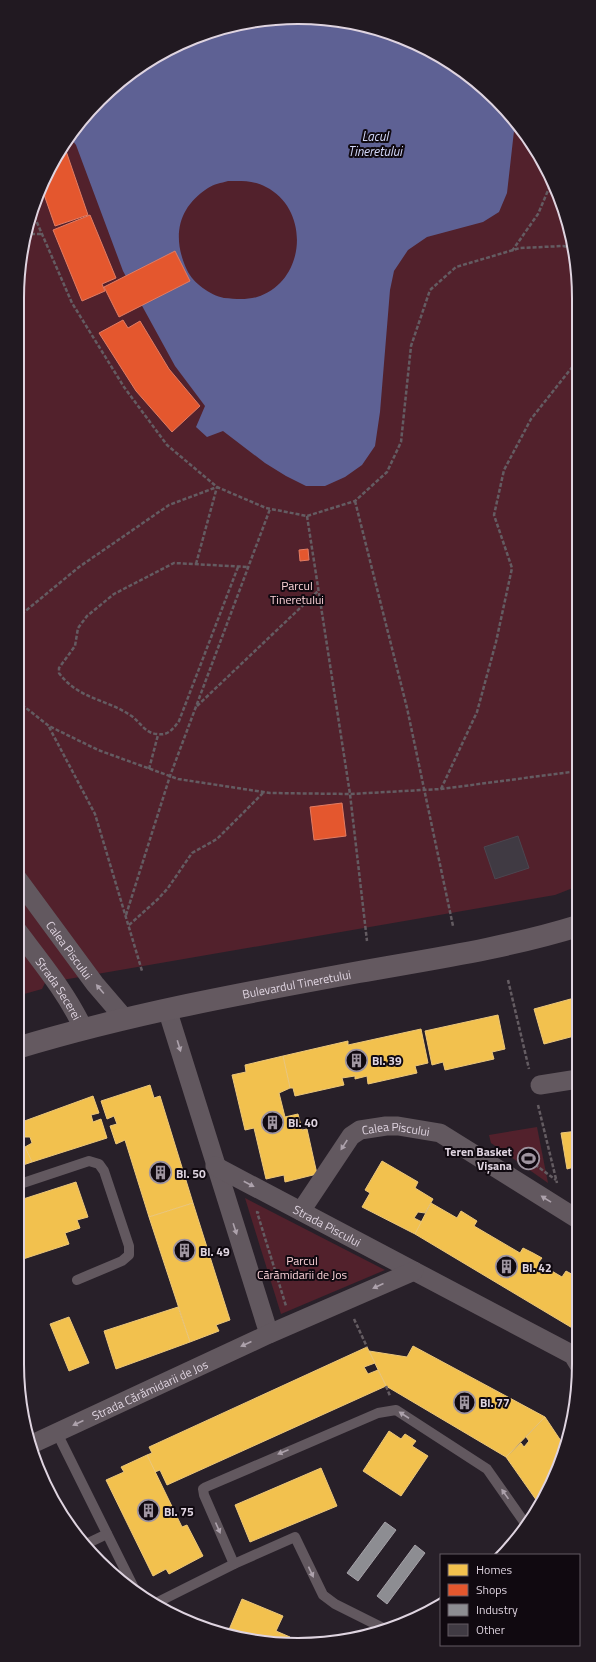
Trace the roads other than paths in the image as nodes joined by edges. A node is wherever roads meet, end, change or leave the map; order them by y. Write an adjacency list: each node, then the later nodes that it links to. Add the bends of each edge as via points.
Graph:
1 (24, 892): 5 (street, Calea Piscului, one-way to 1)
2 (572, 928): 4 (main road, Bulevardul Tineretului, via 462,954)
3 (24, 939): 6 (street, Strada Secerei, via 66,996)
4 (167, 1009): 5 (main road, Bulevardul Tineretului); 10 (street, one-way to 10)
5 (125, 1019): 6 (main road, Bulevardul Tineretului)
6 (84, 1030): 7 (main road, Bulevardul Tineretului)
7 (24, 1046)
8 (572, 1080): 9 (street)
9 (540, 1085)
10 (215, 1166): 12 (street, Strada Piscului, one-way to 12); 16 (street, one-way to 16)
11 (24, 1183): 15 (lane, via 89,1161 99,1164 104,1170 129,1246 128,1255 122,1261)
12 (301, 1211): 13 (street, Calea Piscului, one-way to 12, via 440,1133 398,1126 374,1127 360,1130 351,1136); 14 (street, Strada Piscului)
13 (572, 1216)
14 (414, 1271): 16 (street, Strada Cărămidarii de Jos, one-way to 16); 17 (street, Strada Piscului)
15 (77, 1280)
16 (268, 1334): 18 (street, Strada Cărămidarii de Jos, one-way to 18)
17 (572, 1354)
18 (57, 1433): 19 (street, Strada Cărămidarii de Jos); 21 (lane)
19 (36, 1442)
20 (523, 1520): 23 (lane, one-way to 23, via 487,1469 396,1410 378,1413 203,1489)
21 (107, 1534): 22 (lane); 24 (lane)
22 (90, 1542)
23 (234, 1564): 25 (lane); 26 (lane, one-way to 26, via 295,1537 323,1595 335,1604)
24 (130, 1580)
25 (161, 1601)
26 (378, 1626)

